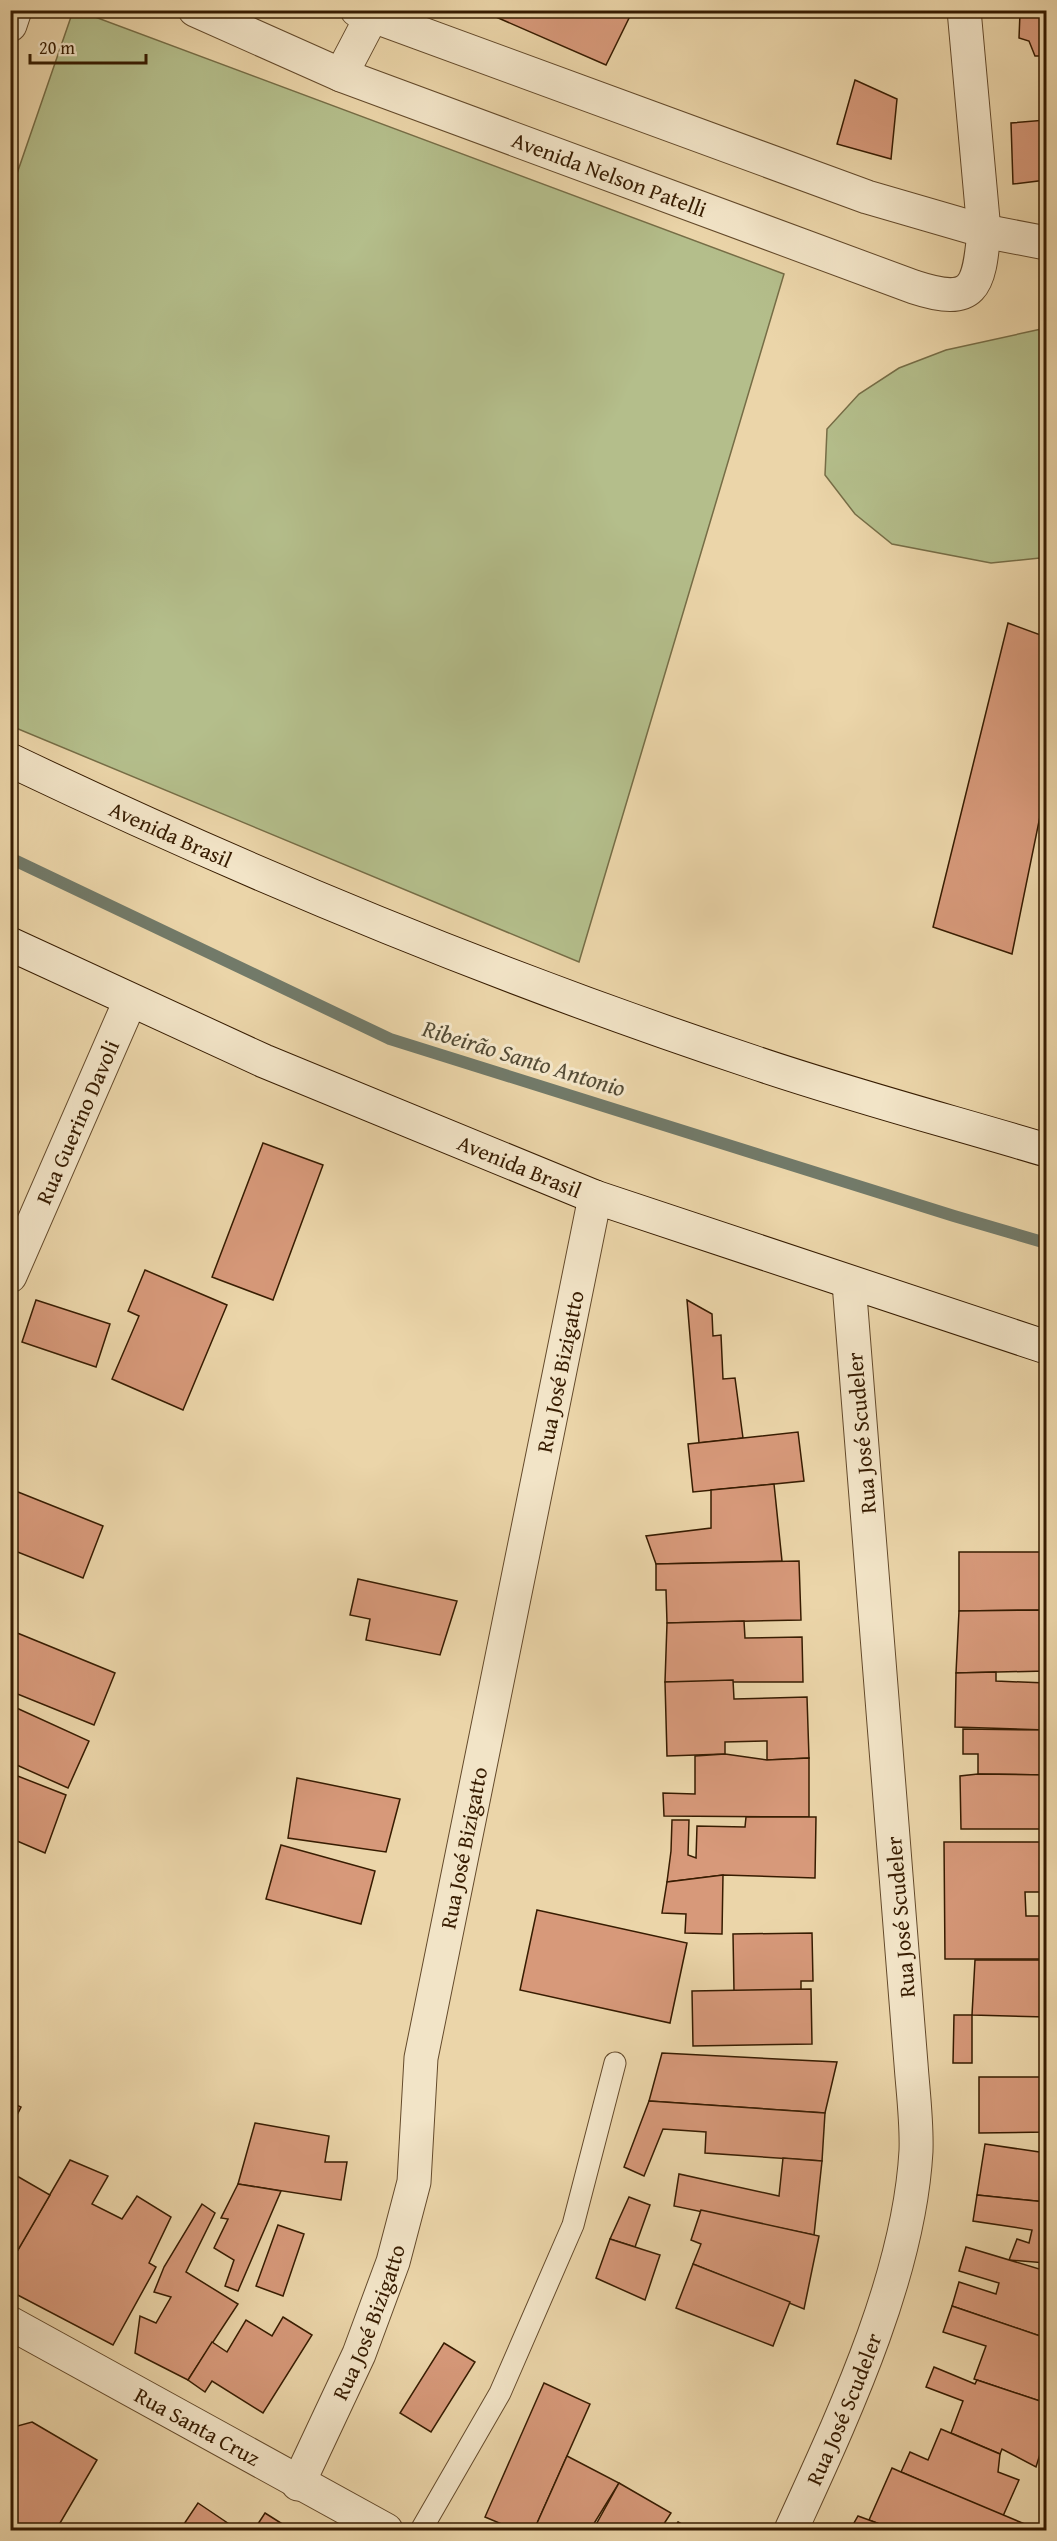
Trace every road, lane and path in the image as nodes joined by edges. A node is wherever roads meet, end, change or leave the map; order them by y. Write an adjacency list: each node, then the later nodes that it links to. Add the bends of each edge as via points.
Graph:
1 (15, 10): 5 (street)
2 (195, 10): 6 (street, Avenida Nelson Patelli)
3 (964, 10): 7 (street, Avenida Nelson Patelli)
4 (368, 12): 6 (street); 7 (street, via 779,166)
5 (10, 25)
6 (341, 75): 7 (street, Avenida Nelson Patelli, via 940,295 954,296 974,282 981,266)
7 (984, 231): 8 (street)
8 (1047, 243)
9 (10, 760): 12 (street, Avenida Brasil, via 365,918 565,995 754,1063)
10 (10, 944): 11 (street, Avenida Brasil)
11 (130, 1001): 13 (street, Avenida Brasil, via 364,1103); 14 (street, Rua Guerino Davoli)
12 (1047, 1150)
13 (595, 1197): 15 (street, Avenida Brasil); 19 (street, Rua José Bizigatto, via 421,2058 414,2182 393,2262 359,2354)
14 (10, 1276)
15 (849, 1283): 16 (street, Avenida Brasil); 22 (street, Rua José Scudeler, via 916,2150 907,2217 885,2302 839,2424)
16 (1047, 1347)
17 (615, 2063): 21 (lane, via 573,2225 500,2393)
18 (10, 2323): 19 (street, Rua Santa Cruz)
19 (298, 2484): 20 (street, Rua Santa Cruz)
20 (386, 2530)
21 (421, 2530)
22 (791, 2530)

